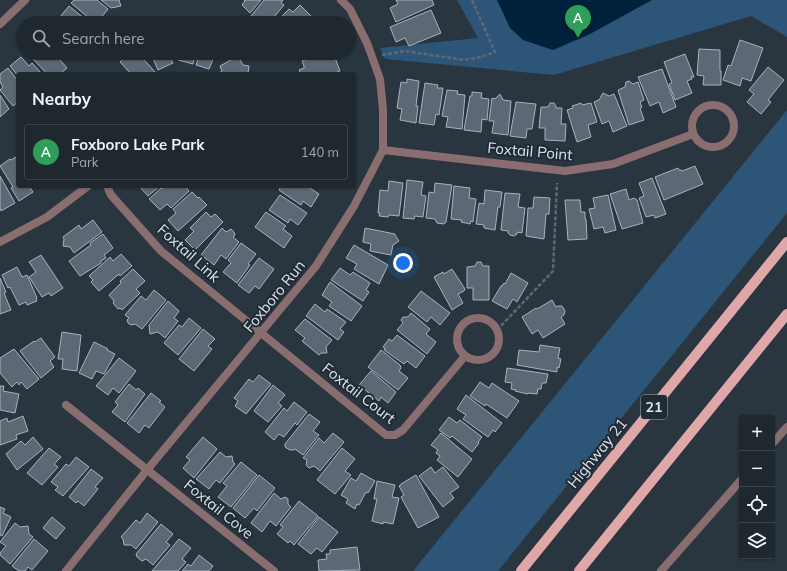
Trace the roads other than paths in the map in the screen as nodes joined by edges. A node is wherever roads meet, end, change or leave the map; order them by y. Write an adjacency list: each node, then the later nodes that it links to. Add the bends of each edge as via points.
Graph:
1 (25, 0): 5 (street)
2 (341, 0): 3 (street, Foxboro Run)
3 (354, 16)
4 (356, 21): 7 (street, Foxboro Run, via 380,78)
5 (0, 24)
6 (693, 134): 6 (street, via 702,144 715,147 721,145 731,136 731,117 721,107 707,106 696,114 693,120); 7 (street, Foxtail Point, via 613,164 565,171)
7 (383, 150): 13 (street, Foxboro Run, via 354,206 316,266)
8 (85, 188): 10 (street, via 47,217)
9 (108, 188): 13 (street, Foxtail Link, via 161,251)
10 (0, 242)
11 (787, 242): 22 (main road, Highway 21 / 21)
12 (787, 314): 23 (main road)
13 (262, 333): 14 (street, Foxtail Court, via 386,435 395,435 403,430); 18 (street, Foxboro Run)
14 (465, 356): 14 (street, via 458,347 457,333 460,327 471,318 478,317 491,322 500,341 494,354 481,360)
15 (66, 405): 18 (street, Foxtail Cove)
16 (787, 427): 17 (street)
17 (775, 441)
18 (147, 470): 20 (street, Foxboro Run); 21 (street, Foxtail Cove)
19 (739, 482): 24 (street)
20 (66, 571)
21 (274, 571)
22 (521, 571)
23 (578, 571)
24 (661, 571)

